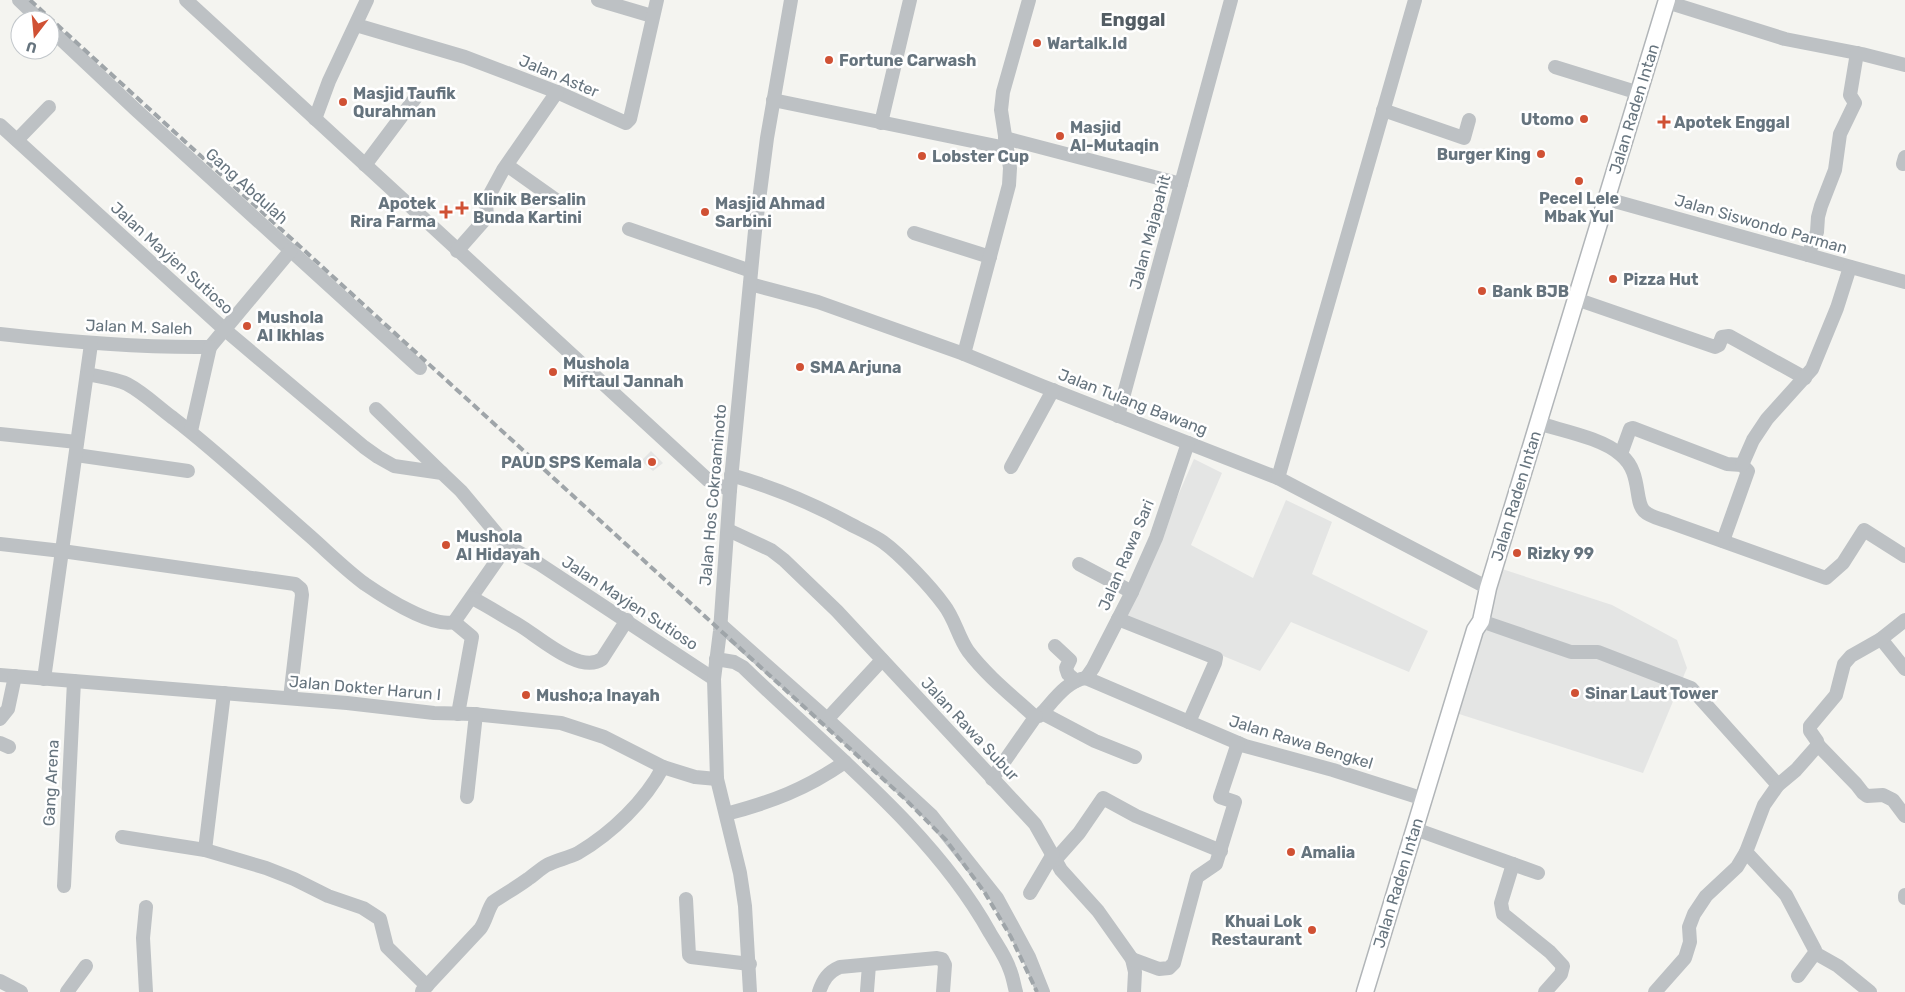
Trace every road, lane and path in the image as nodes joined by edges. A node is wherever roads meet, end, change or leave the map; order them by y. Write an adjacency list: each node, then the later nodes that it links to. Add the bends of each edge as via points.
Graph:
1 (19, 0): 12 (street)
2 (186, 0): 25 (street)
3 (367, 0): 14 (street)
4 (598, 0): 13 (street)
5 (657, 0): 13 (street, Jalan Aster)
6 (791, 0): 22 (street, Jalan Hos Cokroaminoto)
7 (910, 0): 27 (street)
8 (1029, 0): 30 (street, via 1003,92 1001,110)
9 (1231, 0): 33 (street, Jalan Majapahit)
10 (1415, 0): 24 (street)
11 (1667, 1): 16 (street, via 1785,39); 20 (main road, Jalan Raden Intan)
12 (30, 10)
13 (652, 16): 19 (street, Jalan Aster, via 628,122)
14 (356, 25): 19 (street, Jalan Aster, via 465,57); 25 (street)
15 (60, 38): 38 (street, Gang Abdulah)
16 (1857, 53): 17 (street); 40 (street, via 1850,95 1855,103 1840,134 1835,170)
17 (1905, 65)
18 (1555, 67): 20 (street)
19 (557, 92): 32 (street)
20 (1639, 93): 34 (main road, Jalan Raden Intan)
21 (416, 97): 31 (street)
22 (774, 100): 27 (street); 43 (street, Jalan Hos Cokroaminoto)
23 (49, 108): 29 (street)
24 (1383, 110): 26 (street, via 1464,138); 68 (street)
25 (315, 118): 31 (street)
26 (1469, 120)
27 (881, 123): 30 (street)
28 (0, 125): 29 (street, Jalan Mayjen Sutioso)
29 (17, 140): 46 (street, Jalan Mayjen Sutioso)
30 (1005, 143): 33 (street); 41 (street, via 1010,168 1009,186)
31 (365, 165): 39 (street)
32 (508, 166): 35 (street); 39 (street, via 486,202 487,217)
33 (1181, 184): 56 (street, Jalan Majapahit)
34 (1607, 198): 40 (street, Jalan Siswondo Parman); 45 (main road, Jalan Raden Intan)
35 (556, 200)
36 (629, 229): 43 (street, Jalan Tulang Bawang)
37 (914, 233): 41 (street)
38 (291, 250): 46 (street, Jalan M. Saleh); 51 (street, Gang Abdulah)
39 (457, 250): 69 (street, via 708,480)
40 (1808, 255): 42 (street, Jalan Siswondo Parman)
41 (990, 257): 50 (street)
42 (1850, 267): 44 (street, Jalan Siswondo Parman); 53 (street, via 1837,308 1812,369)
43 (751, 278): 50 (street, Jalan Tulang Bawang); 67 (street, Jalan Hos Cokroaminoto)
44 (1905, 282)
45 (1576, 299): 53 (street, via 1715,347 1719,346 1722,337 1729,336); 57 (main road, Jalan Raden Intan)
46 (224, 329): 49 (street, Jalan M. Saleh); 66 (street, Jalan Mayjen Sutioso, via 378,457 394,466)
47 (0, 334): 48 (street, Jalan M. Saleh)
48 (91, 344): 49 (street, Jalan M. Saleh); 52 (street)
49 (210, 347): 58 (street)
50 (964, 354): 54 (street, Jalan Tulang Bawang)
51 (420, 368)
52 (87, 374): 58 (street, via 127,384); 61 (street)
53 (1805, 378): 63 (street, via 1767,420 1753,440)
54 (1053, 390): 56 (street, Jalan Tulang Bawang); 64 (street)
55 (376, 409): 66 (street)
56 (1118, 416): 60 (street, Jalan Tulang Bawang)
57 (1538, 423): 62 (street, via 1604,444); 77 (main road, Jalan Raden Intan)
58 (191, 431): 84 (street, via 364,583 422,616 448,624)
59 (0, 434): 61 (street)
60 (1188, 443): 68 (street, Jalan Tulang Bawang); 78 (street, Jalan Rawa Sari, via 1156,538)
61 (76, 449): 65 (street); 74 (street)
62 (1621, 454): 63 (street, via 1630,429 1634,428 1728,464); 71 (street, via 1634,472 1645,512)
63 (1742, 465): 71 (street, via 1748,471)
64 (1011, 467)
65 (188, 471)
66 (442, 473): 73 (street, Jalan Mayjen Sutioso)
67 (731, 475): 69 (street, Jalan Hos Cokroaminoto); 102 (street, via 800,498 883,542 944,604 969,652 994,679)
68 (1278, 478): 77 (street, Jalan Tulang Bawang)
69 (730, 490): 70 (street, Jalan Hos Cokroaminoto)
70 (728, 530): 85 (street, Jalan Hos Cokroaminoto); 89 (street, Jalan Rawa Subur, via 784,560)
71 (1723, 541): 75 (street, via 1826,578 1843,563 1864,530)
72 (0, 544): 74 (street)
73 (508, 546): 79 (street); 81 (street, Jalan Mayjen Sutioso)
74 (62, 551): 93 (street); 98 (street, via 299,586 302,598)
75 (1905, 556)
76 (1079, 564): 78 (street)
77 (1488, 588): 83 (main road, Jalan Raden Intan)
78 (1132, 592): 80 (street, Jalan Rawa Sari)
79 (472, 598): 81 (street, via 560,653 585,662 602,659); 84 (street)
80 (1118, 619): 95 (street, Jalan Rawa Sari, via 1093,668); 104 (street, via 1216,658)
81 (626, 620): 94 (street, Jalan Mayjen Sutioso)
82 (1905, 620): 86 (street)
83 (1481, 621): 112 (street, via 1571,652 1598,652 1691,688); 114 (main road, Jalan Raden Intan, via 1475,630)
84 (454, 622): 99 (street, via 472,637)
85 (720, 624): 88 (street, Jalan Hos Cokroaminoto); 145 (street, via 932,816 997,898 1029,957)
86 (1881, 639): 90 (street); 106 (street, via 1851,656 1844,664 1836,695 1810,726)
87 (1055, 646): 95 (street, via 1070,660 1066,668 1068,674)
88 (716, 659): 94 (street, Jalan Hos Cokroaminoto); 108 (street, via 742,667)
89 (882, 660): 101 (street); 111 (street, Jalan Rawa Subur)
90 (1905, 669)
91 (0, 675): 92 (street, Jalan Dokter Harun I)
92 (14, 676): 93 (street, Jalan Dokter Harun I); 103 (street, via 8,708)
93 (44, 679): 96 (street, Jalan Dokter Harun I)
94 (714, 679): 110 (street, Jalan Hos Cokroaminoto)
95 (1081, 679): 102 (street, Jalan Rawa Sari, via 1068,685); 104 (street, Jalan Rawa Bengkel)
96 (74, 681): 97 (street, Jalan Dokter Harun I); 125 (street, Gang Arena)
97 (224, 693): 98 (street, Jalan Dokter Harun I); 119 (street)
98 (290, 698): 99 (street, Jalan Dokter Harun I)
99 (458, 714): 100 (street, Jalan Dokter Harun I)
100 (476, 714): 109 (street, Jalan Dokter Harun I, via 561,722 604,737); 113 (street)
101 (832, 714)
102 (1039, 715): 107 (street); 111 (street, Jalan Rawa Sari)
103 (0, 719)
104 (1190, 722): 105 (street, Jalan Rawa Bengkel)
105 (1238, 743): 114 (street, Jalan Rawa Bengkel); 120 (street, via 1220,797 1235,802)
106 (1818, 745): 112 (street); 116 (street, via 1863,794 1883,795 1893,800)
107 (1135, 757)
108 (845, 762): 115 (street, via 776,800); 144 (street, via 945,865 979,913 1010,970)
109 (663, 767): 110 (street, Jalan Dokter Harun I, via 695,777); 136 (street, via 654,784 629,814 585,849 547,865 493,902 485,923)
110 (717, 779): 115 (street, Jalan Hos Cokroaminoto)
111 (992, 779): 122 (street, Jalan Rawa Subur, via 1035,824)
112 (1778, 785): 121 (street, via 1764,805)
113 (468, 797)
114 (1424, 799): 117 (main road, Jalan Raden Intan)
115 (726, 814): 131 (street, Jalan Hos Cokroaminoto, via 742,881)
116 (1905, 816)
117 (1415, 829): 123 (street); 147 (main road, Jalan Raden Intan)
118 (122, 837): 119 (street)
119 (205, 850): 136 (street, via 273,871 363,908 380,919 387,948)
120 (1221, 851): 122 (street, via 1136,816 1103,798 1079,834); 130 (street, via 1216,864 1197,877 1172,966 1159,969)
121 (1746, 852): 129 (street, via 1786,895); 149 (street, via 1732,873 1702,900 1691,922 1685,958)
122 (1054, 857): 126 (street); 130 (street, Jalan Rawa Subur)
123 (1513, 864): 124 (street); 148 (street, via 1502,903 1503,914 1563,966 1561,974)
124 (1538, 873)
125 (64, 886)
126 (1030, 893)
127 (686, 898): 131 (street, via 691,958)
128 (146, 907): 140 (street, via 143,938)
129 (1815, 953): 134 (street); 150 (street, via 1838,966)
130 (1132, 959): 146 (street, Jalan Rawa Subur, via 1136,972)
131 (750, 964): 141 (street, Jalan Hos Cokroaminoto)
132 (869, 965): 137 (street); 142 (street, via 833,970 821,984); 143 (street, via 942,959 946,965)
133 (86, 966): 139 (street)
134 (1798, 976)
135 (0, 981): 138 (street)
136 (424, 989)
137 (867, 991)
138 (20, 992)
139 (67, 992)
140 (146, 992)
141 (750, 992)
142 (819, 992)
143 (943, 992)
144 (1016, 992)
145 (1043, 992)
146 (1134, 992)
147 (1365, 992)
148 (1545, 992)
149 (1655, 992)
150 (1870, 992)

